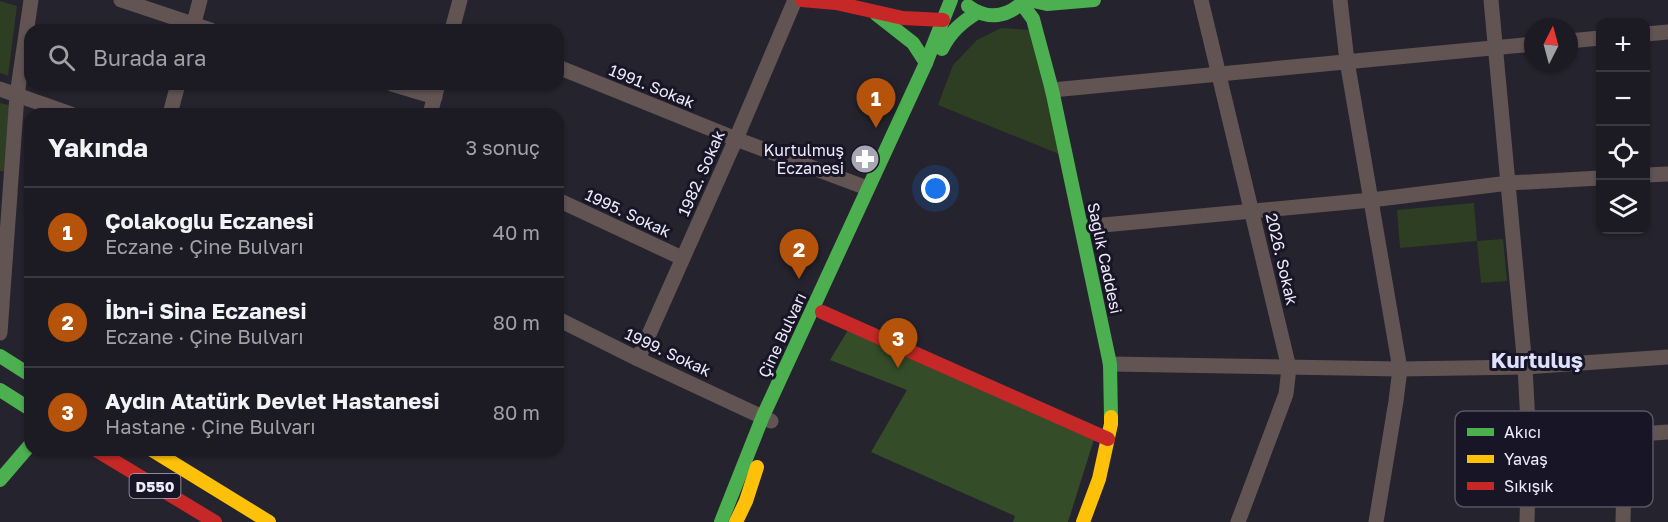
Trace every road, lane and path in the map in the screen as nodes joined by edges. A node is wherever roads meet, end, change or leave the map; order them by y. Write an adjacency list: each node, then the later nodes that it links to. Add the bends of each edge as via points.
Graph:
1 (31, 0): 17 (street)
2 (121, 0): 18 (street)
3 (200, 0): 19 (street)
4 (460, 0): 20 (street)
5 (795, 0): 40 (street, 1982. Sokak)
6 (802, 0): 14 (main road)
7 (951, 0): 16 (main road, Çine Bulvarı)
8 (963, 0): 15 (main road)
9 (1094, 0): 13 (main road, via 1047,4)
10 (1201, 0): 31 (street, 2026. Sokak)
11 (1340, 0): 28 (street)
12 (1491, 0): 26 (street)
13 (1025, 1): 15 (main road, via 1007,14); 35 (main road, Sağlık Caddesi)
14 (873, 12): 16 (main road, via 926,22); 29 (main road, via 913,44)
15 (978, 12): 51 (main road, Çine Bulvarı, via 949,33)
16 (943, 20): 29 (main road, Çine Bulvarı)
17 (27, 24)
18 (185, 24)
19 (194, 24)
20 (457, 24)
21 (1668, 32): 22 (street)
22 (1650, 34)
23 (1596, 38): 24 (street)
24 (1578, 40)
25 (1524, 45): 26 (street)
26 (1495, 47): 28 (street); 44 (street)
27 (24, 48): 36 (street)
28 (1347, 61): 31 (street); 46 (street)
29 (926, 63): 45 (main road, Çine Bulvarı)
30 (564, 69): 40 (street, 1991. Sokak)
31 (1218, 74): 35 (street); 48 (street, 2026. Sokak)
32 (0, 89): 36 (street)
33 (176, 90): 38 (street)
34 (436, 90): 39 (street)
35 (1052, 90): 49 (main road, Sağlık Caddesi)
36 (17, 95): 37 (street); 53 (street)
37 (55, 108)
38 (172, 108)
39 (432, 108)
40 (736, 139): 45 (street, 1991. Sokak); 50 (street, 1982. Sokak)
41 (1668, 174): 42 (street)
42 (1650, 175)
43 (1596, 178): 44 (street)
44 (1509, 183): 46 (street); 58 (street)
45 (867, 188): 51 (main road, Çine Bulvarı)
46 (1371, 200): 48 (street); 60 (street)
47 (564, 203): 50 (street, 1995. Sokak)
48 (1252, 211): 49 (street); 59 (street, 2026. Sokak)
49 (1082, 227): 57 (main road, Sağlık Caddesi)
50 (682, 258): 56 (street, 1982. Sokak)
51 (817, 310): 65 (main road, Çine Bulvarı); 68 (main road)
52 (564, 322): 56 (street, 1999. Sokak)
53 (0, 333)
54 (0, 356): 61 (main road)
55 (1668, 357): 58 (street)
56 (638, 359): 65 (street, 1999. Sokak)
57 (1110, 364): 59 (street); 68 (main road, Sağlık Caddesi)
58 (1525, 367): 60 (street); 64 (street)
59 (1289, 368): 60 (street); 80 (street, 2026. Sokak, via 1286,394)
60 (1400, 369): 81 (street)
61 (24, 371)
62 (0, 390): 63 (main road)
63 (24, 405)
64 (1527, 411)
65 (767, 419): 77 (main road, Çine Bulvarı); 78 (main road, Çine Bulvarı, via 746,501)
66 (1668, 432): 67 (street)
67 (1653, 433)
68 (1108, 440): 79 (main road, Sağlık Caddesi)
69 (24, 452): 72 (main road)
70 (106, 456): 75 (main road, D550)
71 (162, 456): 76 (main road, D550)
72 (0, 480)
73 (1527, 507): 82 (street)
74 (1623, 507): 83 (street)
75 (214, 522)
76 (269, 522)
77 (720, 522)
78 (736, 522)
79 (1083, 522)
80 (1238, 522)
81 (1376, 522)
82 (1527, 522)
83 (1623, 522)

